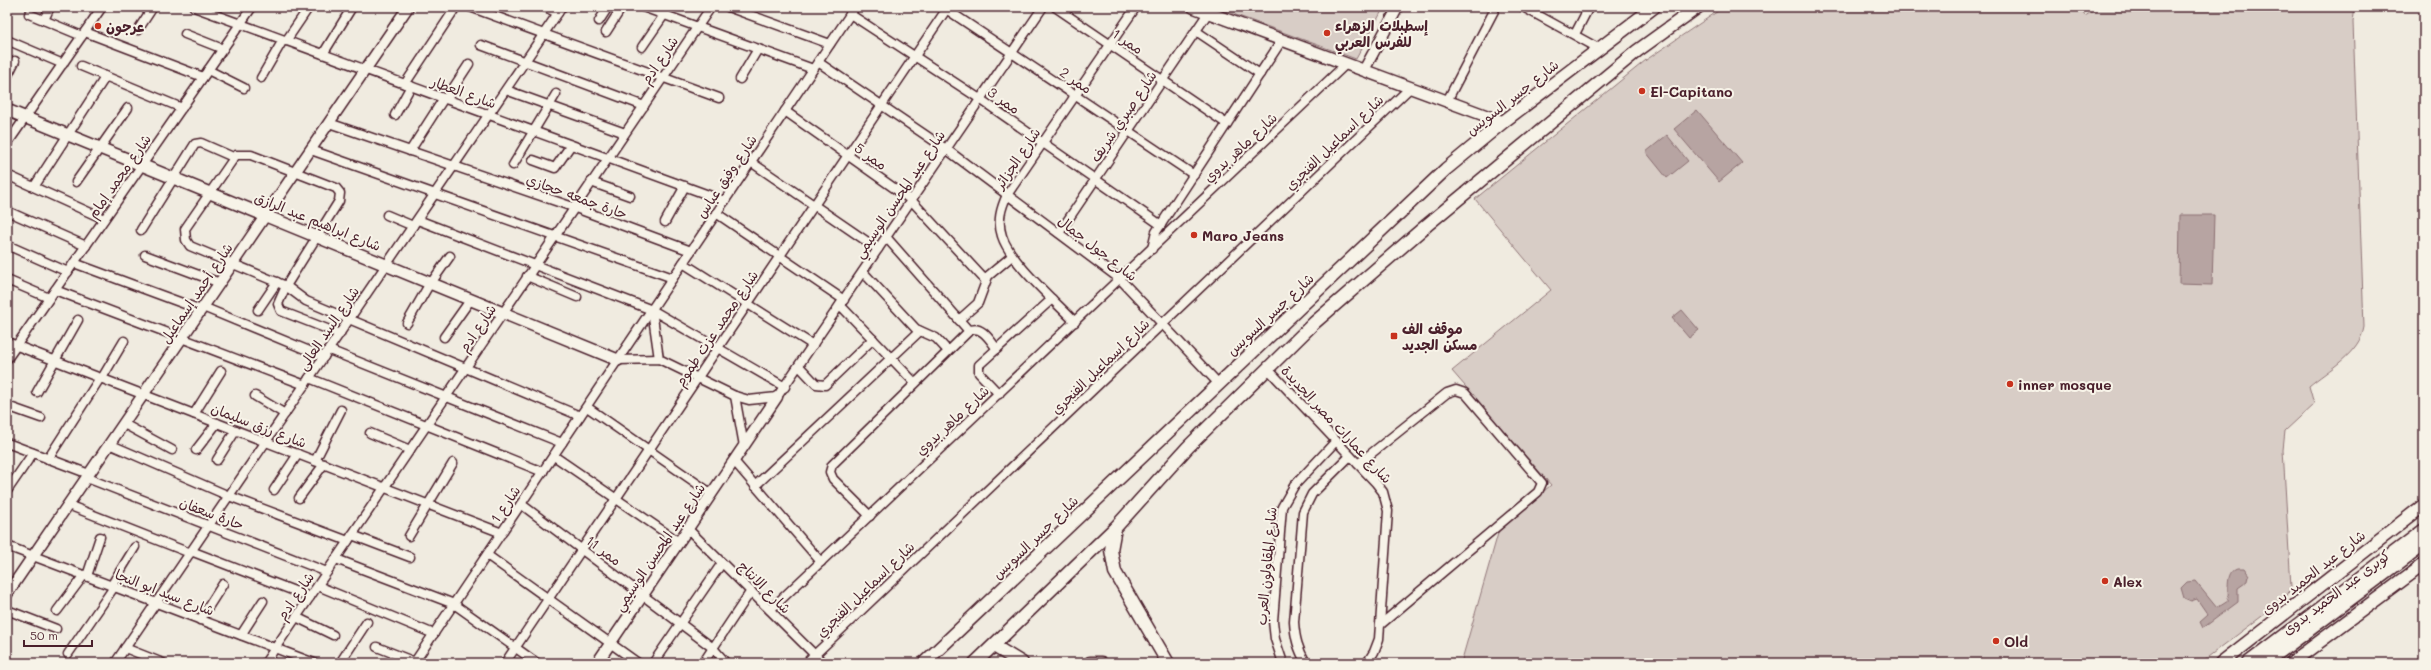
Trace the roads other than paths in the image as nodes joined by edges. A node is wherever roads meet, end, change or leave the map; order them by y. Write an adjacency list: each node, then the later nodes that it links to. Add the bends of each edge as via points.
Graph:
1 (50, 7): 33 (street)
2 (102, 7): 40 (street)
3 (153, 7): 37 (street)
4 (194, 7): 35 (street, شارع العطار)
5 (252, 7): 35 (street, شارع محمد إمام)
6 (352, 7): 55 (street)
7 (408, 7): 64 (street, شارع أحمد إسماعيل)
8 (456, 7): 75 (street)
9 (470, 7): 42 (street)
10 (545, 7): 28 (street)
11 (608, 7): 34 (street)
12 (622, 7): 39 (street)
13 (643, 7): 32 (street)
14 (711, 7): 36 (street, شارع ادم)
15 (728, 7): 47 (street)
16 (1043, 7): 54 (street, شارع عبد المحسن الوسيمي)
17 (1055, 7): 48 (street, ممر 1)
18 (1136, 7): 48 (street, شارع الجزائر)
19 (1193, 7): 30 (main road)
20 (1398, 7): 66 (street)
21 (1496, 7): 84 (street)
22 (1523, 7): 43 (street)
23 (1589, 7): 43 (street)
24 (1654, 7): 51 (main road, شارع جسر السويس)
25 (1698, 7): 210 (main road, via 1637,51 1427,225 1314,323)
26 (946, 8): 54 (street, ممر 2); 56 (street, شارع محمد عزت طموم)
27 (307, 10): 44 (street)
28 (560, 10): 42 (street, شارع السد العالى)
29 (852, 10): 47 (street, شارع وفيق عباس); 56 (street, ممر 3)
30 (1208, 13): 38 (street, شارع صبري شريف); 45 (main road)
31 (29, 14): 33 (street)
32 (664, 15): 36 (street); 50 (street)
33 (44, 20): 40 (street)
34 (599, 21)
35 (240, 24): 44 (street, شارع العطار); 52 (street, شارع محمد إمام)
36 (698, 27): 53 (street); 72 (street, شارع ادم)
37 (138, 30)
38 (1196, 31): 68 (street); 74 (street, شارع صبري شريف)
39 (606, 32)
40 (84, 34): 60 (street); 67 (street)
41 (185, 34): 52 (street)
42 (543, 34): 58 (street, شارع السد العالى); 72 (street)
43 (1575, 34): 51 (street)
44 (285, 40): 55 (street, شارع العطار); 71 (street)
45 (1282, 40): 62 (main road); 68 (street, شارع ماهر بدوي)
46 (9, 42): 60 (street)
47 (830, 44): 59 (street, شارع وفيق عباس)
48 (1110, 44): 74 (street, ممر 1); 80 (street, شارع الجزائر)
49 (481, 45): 58 (street)
50 (642, 47)
51 (1598, 48): 95 (main road, شارع جسر السويس)
52 (223, 49): 67 (street, شارع محمد إمام)
53 (758, 49): 65 (street); 73 (street)
54 (1012, 53): 80 (street, ممر 2); 83 (street, شارع عبد المحسن الوسيمي)
55 (323, 54): 64 (street, شارع العطار)
56 (915, 56): 83 (street, ممر 3); 87 (street, شارع محمد عزت طموم)
57 (15, 61): 70 (street)
58 (525, 62): 78 (street, شارع السد العالى); 86 (street)
59 (818, 62): 65 (street, شارع وفيق عباس); 87 (street, شارع جول جمال)
60 (63, 64): 94 (street)
61 (469, 64): 82 (street)
62 (1346, 64): 66 (main road); 150 (street, شارع ماهر بدوي)
63 (81, 66): 69 (street)
64 (366, 70): 75 (street, شارع العطار); 96 (street, شارع أحمد إسماعيل)
65 (813, 70): 91 (street, شارع وفيق عباس)
66 (1364, 70): 76 (main road)
67 (206, 73): 77 (street); 89 (street, شارع محمد إمام)
68 (1260, 74): 97 (street, شارع ماهر بدوي)
69 (106, 76): 89 (street); 101 (street)
70 (7, 77)
71 (261, 78)
72 (663, 78): 81 (street); 86 (street, شارع ادم)
73 (740, 79)
74 (1163, 80): 97 (street, ممر 1); 99 (street, شارع صبري شريف)
75 (408, 85): 82 (street, شارع العطار); 92 (street)
76 (1411, 87): 84 (main road); 188 (street, شارع اسماعيل الفنجري)
77 (244, 88)
78 (506, 90): 85 (street); 93 (street, شارع السد العالى)
79 (556, 94): 85 (street)
80 (1075, 95): 99 (street, ممر 2); 102 (street, شارع الجزائر)
81 (719, 98)
82 (445, 99): 93 (street, شارع العطار); 108 (street)
83 (980, 99): 102 (street, ممر 3); 106 (street, شارع عبد المحسن الوسيمي)
84 (1447, 101): 95 (main road)
85 (549, 106): 98 (street); 100 (street)
86 (644, 106): 100 (street, شارع ادم)
87 (882, 106): 106 (street, شارع جول جمال); 109 (street, شارع محمد عزت طموم)
88 (128, 108): 105 (street)
89 (182, 108): 114 (street, شارع محمد إمام)
90 (7, 110): 94 (main road, شارع ابراهيم عبد الرازق)
91 (785, 111): 109 (street, ممر 5); 113 (street, شارع وفيق عباس)
92 (395, 115)
93 (490, 115): 98 (street, شارع العطار); 116 (street, شارع السد العالى)
94 (26, 117): 101 (main road, شارع ابراهيم عبد الرازق); 103 (street)
95 (1503, 122): 216 (main road, شارع جسر السويس, via 1446,169)
96 (329, 123): 107 (street, شارع أحمد إسماعيل); 108 (street, حارة جمعه حجازي)
97 (1227, 124): 119 (street, شارع ماهر بدوي)
98 (534, 131): 104 (street, شارع العطار); 115 (street)
99 (1128, 131): 119 (street, ممر 2); 121 (street, شارع صبري شريف)
100 (625, 133): 111 (street, شارع ادم)
101 (68, 135): 105 (main road, شارع ابراهيم عبد الرازق); 125 (street)
102 (1043, 142): 121 (street, ممر 3); 128 (street, شارع الجزائر)
103 (7, 144)
104 (571, 145): 111 (street, شارع العطار); 112 (street, via 554,168)
105 (100, 148): 114 (main road, شارع ابراهيم عبد الرازق); 122 (street)
106 (946, 149): 128 (street, شارع جول جمال); 130 (street, شارع عبد المحسن الوسيمي)
107 (311, 150): 117 (street, شارع أحمد إسماعيل); 127 (street)
108 (410, 151): 116 (street, حارة جمعه حجازي)
109 (848, 156): 130 (street, ممر 5); 132 (street, شارع محمد عزت طموم)
110 (233, 157): 117 (street, via 247,154); 120 (street, via 197,143); 126 (street)
111 (608, 158): 123 (street, شارع ادم); 124 (street, شارع العطار)
112 (533, 160)
113 (751, 162): 131 (street, شارع وفيق عباس); 132 (street)
114 (142, 165): 120 (main road, شارع ابراهيم عبد الرازق); 138 (street, شارع محمد إمام)
115 (513, 165)
116 (454, 166): 127 (street, شارع السد العالى); 133 (street, حارة جمعه حجازي)
117 (296, 172): 137 (street, شارع أحمد إسماعيل); 145 (street, via 336,188 340,196)
118 (7, 175): 125 (street)
119 (1194, 175): 141 (street, شارع ماهر بدوي)
120 (174, 178): 126 (main road, شارع ابراهيم عبد الرازق); 142 (street)
121 (1095, 179): 141 (street, ممر 3); 143 (street, شارع صبري شريف)
122 (76, 182)
123 (591, 182): 129 (street); 133 (street, شارع ادم)
124 (685, 186): 131 (street, شارع العطار); 139 (street)
125 (34, 187): 138 (street)
126 (209, 192): 137 (main road, شارع ابراهيم عبد الرازق); 157 (street, via 185,229 186,240 190,246)
127 (435, 194): 140 (street, شارع السد العالى); 144 (street)
128 (1007, 195): 143 (street, شارع جول جمال); 155 (street, شارع الجزائر, via 1001,209 1000,223 1002,236)
129 (630, 196)
130 (911, 200): 146 (street, شارع عبد المحسن الوسيمي); 167 (street, ممر 5)
131 (725, 201): 135 (street, شارع وفيق عباس)
132 (814, 205): 149 (street); 154 (street, شارع محمد عزت طموم)
133 (573, 207): 144 (street, شارع ادم); 151 (street, حارة جمعه حجازي)
134 (7, 212): 148 (street)
135 (716, 213): 151 (street, شارع وفيق عباس); 154 (street)
136 (386, 215): 140 (street)
137 (266, 216): 145 (main road, شارع ابراهيم عبد الرازق); 157 (street, شارع أحمد إسماعيل)
138 (104, 219): 148 (street, شارع محمد إمام)
139 (664, 222)
140 (416, 223): 159 (street, شارع السد العالى); 160 (street)
141 (1161, 225): 150 (street, شارع ماهر بدوي, via 1153,240)
142 (141, 230)
143 (1059, 233): 165 (street, شارع جول جمال)
144 (554, 236): 160 (street, شارع ادم); 164 (street)
145 (318, 237): 159 (main road, شارع ابراهيم عبد الرازق); 171 (street)
146 (886, 237): 149 (street, شارع عبد المحسن الوسيمي); 185 (street)
147 (7, 245): 161 (street)
148 (86, 246): 156 (street, شارع محمد إمام)
149 (878, 249): 162 (street, شارع عبد المحسن الوسيمي)
150 (1152, 249): 165 (street, شارع ماهر بدوي)
151 (691, 251): 158 (street, شارع وفيق عباس)
152 (145, 255): 169 (street)
153 (450, 256): 170 (street)
154 (780, 256): 177 (street); 178 (street, شارع محمد عزت طموم)
155 (1012, 256): 167 (street); 176 (street, شارع الجزائر)
156 (74, 263): 161 (street, شارع محمد إمام); 179 (street)
157 (233, 263): 168 (street); 169 (street, شارع أحمد إسماعيل)
158 (683, 263): 164 (street, شارع وفيق عباس); 178 (street)
159 (387, 265): 170 (main road, شارع ابراهيم عبد الرازق); 183 (street, شارع السد العالى)
160 (535, 265): 163 (street, شارع ادم); 181 (street)
161 (68, 272): 172 (street, شارع محمد إمام)
162 (862, 272): 177 (street, شارع عبد المحسن الوسيمي); 189 (street)
163 (528, 276): 173 (street); 182 (street, شارع ادم)
164 (673, 278): 181 (street, شارع وفيق عباس)
165 (1120, 279): 186 (street, شارع ماهر بدوي); 188 (street, شارع جول جمال)
166 (7, 280): 174 (street)
167 (985, 280): 185 (street, via 978,303)
168 (277, 282): 171 (street); 180 (street)
169 (220, 283): 179 (street, شارع أحمد إسماعيل)
170 (431, 283): 175 (main road, شارع ابراهيم عبد الرازق); 187 (street)
171 (286, 286): 183 (street, via 306,301); 191 (street, via 279,301 281,311)
172 (55, 290): 174 (street, شارع محمد إمام); 193 (street)
173 (577, 297)
174 (50, 298): 197 (street, شارع محمد إمام)
175 (471, 299): 182 (main road, شارع ابراهيم عبد الرازق); 192 (street)
176 (1052, 299): 186 (street, شارع الجزائر); 200 (street)
177 (842, 303): 194 (street); 198 (street, شارع عبد المحسن الوسيمي)
178 (748, 304): 198 (street); 199 (street, شارع محمد عزت طموم)
179 (202, 308): 193 (street, شارع أحمد إسماعيل); 202 (street)
180 (258, 310)
181 (652, 310): 199 (street); 205 (street); 207 (street, شارع وفيق عباس)
182 (503, 313): 207 (main road, شارع ابراهيم عبد الرازق); 209 (street, شارع ادم)
183 (350, 319): 191 (street, شارع السد العالى); 209 (street)
184 (78, 320): 206 (street)
185 (959, 320): 190 (street)
186 (1075, 322): 220 (street, شارع ماهر بدوي)
187 (407, 323)
188 (1162, 324): 216 (street, شارع جول جمال); 327 (street, شارع اسماعيل الفنجري)
189 (920, 330): 201 (street, via 936,338); 203 (street)
190 (969, 331): 200 (street, via 981,330); 201 (street)
191 (340, 334): 202 (street, شارع السد العالى)
192 (444, 337)
193 (182, 338): 214 (street); 219 (street, شارع أحمد إسماعيل)
194 (873, 339): 203 (street); 208 (street, via 825,385 816,384)
195 (124, 341): 212 (street)
196 (7, 342): 197 (street, شارع رزق سليمان)
197 (17, 345): 204 (street, شارع محمد إمام); 206 (street, شارع رزق سليمان)
198 (813, 345): 208 (street, شارع عبد المحسن الوسيمي)
199 (718, 348): 213 (street, شارع محمد عزت طموم); 217 (street)
200 (997, 349): 220 (street, via 979,365 978,369)
201 (948, 351): 215 (street)
202 (326, 353): 214 (street, شارع السد العالى); 222 (street)
203 (891, 358): 215 (street); 260 (street)
204 (7, 359)
205 (659, 359): 207 (street); 213 (street)
206 (55, 360): 212 (street, شارع رزق سليمان); 218 (street)
207 (618, 360): 226 (street, شارع 1)
208 (799, 366): 217 (street, شارع عبد المحسن الوسيمي)
209 (466, 368): 222 (street, شارع ادم); 230 (street)
210 (1267, 368): 237 (street, شارع عمارات مصر الجديدة); 274 (main road, via 1188,447)
211 (221, 371): 228 (street)
212 (101, 378): 219 (street, شارع رزق سليمان); 251 (street)
213 (697, 378): 223 (street); 246 (street, شارع محمد عزت طموم)
214 (307, 382): 229 (street, شارع السد العالى); 234 (street)
215 (915, 383): 272 (street, via 831,468 833,479)
216 (1218, 383): 343 (main road, شارع جسر السويس)
217 (784, 387): 224 (street, شارع عبد المحسن الوسيمي)
218 (36, 392)
219 (144, 394): 228 (street, شارع رزق سليمان); 233 (street, شارع أحمد إسماعيل)
220 (998, 394): 272 (street, شارع ماهر بدوي)
221 (255, 396): 229 (street)
222 (446, 396): 234 (street, شارع ادم); 240 (street)
223 (735, 396): 224 (street, via 749,400); 242 (street)
224 (778, 397): 242 (street, شارع عبد المحسن الوسيمي)
225 (7, 406): 231 (street)
226 (587, 407): 230 (street, شارع 1); 246 (street)
227 (341, 410): 253 (street)
228 (194, 414): 232 (street, شارع رزق سليمان)
229 (285, 414): 238 (street, شارع السد العالى)
230 (580, 416): 240 (street, شارع 1)
231 (41, 418)
232 (217, 423): 235 (street, شارع رزق سليمان); 244 (street)
233 (124, 424): 241 (street, شارع أحمد إسماعيل); 243 (street)
234 (427, 425): 245 (street, شارع ادم); 258 (street)
235 (236, 430): 238 (street, شارع رزق سليمان); 252 (street)
236 (370, 433): 245 (street)
237 (1336, 441): 250 (street, شارع عمارات مصر الجديدة); 349 (street, شارع المقاولون العرب, via 1294,486 1282,507 1273,621 1275,639)
238 (266, 442): 248 (street, شارع رزق سليمان); 265 (street, شارع السد العالى)
239 (7, 443): 247 (street, حارة سعفان)
240 (562, 443): 249 (street, شارع 1)
241 (109, 444): 259 (street, شارع أحمد إسماعيل); 265 (street)
242 (744, 446): 254 (street, شارع عبد المحسن الوسيمي)
243 (172, 450)
244 (196, 450)
245 (410, 450): 261 (street, شارع ادم)
246 (649, 450): 264 (street); 267 (street, شارع محمد عزت طموم)
247 (33, 453): 251 (street, حارة سعفان); 263 (street)
248 (298, 454): 253 (street, شارع رزق سليمان); 262 (street)
249 (554, 456): 258 (street, شارع 1); 267 (street)
250 (1350, 456): 257 (street, شارع عمارات مصر الجديدة); 350 (street, via 1312,494 1303,512 1294,622 1298,650)
251 (48, 458): 259 (street, حارة سعفان)
252 (217, 460)
253 (315, 461): 255 (street, شارع رزق سليمان)
254 (734, 461): 260 (street); 264 (street, شارع عبد المحسن الوسيمي)
255 (324, 464): 261 (street, شارع رزق سليمان); 266 (street)
256 (453, 464): 268 (street)
257 (1358, 464): 314 (street, شارع عمارات مصر الجديدة, via 1383,492 1388,511); 314 (street, via 1447,393 1456,390 1465,393 1542,483 1538,492)
258 (543, 472): 269 (street, شارع 1)
259 (88, 476): 270 (street, شارع أحمد إسماعيل); 273 (street, حارة سعفان)
260 (756, 486): 291 (street)
261 (385, 487): 268 (street, شارع رزق سليمان); 280 (street, شارع ادم)
262 (274, 490)
263 (7, 491)
264 (712, 494): 275 (street, شارع عبد المحسن الوسيمي)
265 (229, 496): 273 (street, شارع السد العالى); 280 (street)
266 (300, 498)
267 (616, 498): 281 (street); 285 (street, شارع محمد عزت طموم)
268 (428, 504): 277 (street, شارع رزق سليمان); 278 (street)
269 (521, 504): 277 (street, شارع 1); 285 (street, ممر 11)
270 (68, 506): 286 (street); 288 (street, شارع أحمد إسماعيل)
271 (2422, 507): 352 (main road, شارع عبد الحميد بدوى)
272 (870, 516): 291 (street, شارع ماهر بدوي)
273 (209, 526): 286 (street, شارع السد العالى); 294 (street, حارة سعفان)
274 (1115, 528): 320 (main road); 348 (main road, via 1111,550 1114,572)
275 (688, 529): 281 (street, شارع عبد المحسن الوسيمي); 292 (street, شارع الانتاج)
276 (2423, 531): 353 (main road, كوبرى عبد الحميد بدوى)
277 (502, 533): 287 (street, شارع 1)
278 (409, 536)
279 (100, 537): 295 (street)
280 (350, 538): 289 (street); 290 (street, شارع ادم)
281 (679, 542): 301 (street, شارع عبد المحسن الوسيمي)
282 (2424, 544): 354 (main road, كوبرى عبد الحميد بدوى)
283 (7, 546): 288 (street, شارع سيد ابو النجا)
284 (135, 547): 297 (street)
285 (582, 549): 301 (street, ممر 11); 303 (street, شارع محمد عزت طموم)
286 (191, 552): 302 (street); 305 (street, شارع السد العالى)
287 (487, 555): 303 (street); 306 (street, شارع 1)
288 (33, 556): 295 (street, شارع سيد ابو النجا); 300 (street, شارع أحمد إسماعيل)
289 (410, 557)
290 (336, 559): 294 (street, شارع ادم); 306 (street)
291 (821, 562): 308 (street, شارع ماهر بدوي)
292 (722, 563): 299 (street, شارع الانتاج); 313 (street)
293 (2424, 564): 355 (main road)
294 (327, 572): 298 (street, شارع ادم)
295 (85, 576): 297 (street, شارع سيد ابو النجا); 309 (street)
296 (223, 584): 311 (street)
297 (112, 586): 305 (street, شارع سيد ابو النجا); 326 (street)
298 (318, 586): 302 (street, شارع ادم); 316 (street)
299 (751, 591): 308 (street, شارع الانتاج); 325 (street)
300 (7, 594)
301 (643, 596): 313 (street, ممر 11); 319 (street, شارع عبد المحسن الوسيمي)
302 (310, 598): 310 (street, شارع ادم)
303 (548, 599): 319 (street); 324 (street, شارع محمد عزت طموم)
304 (263, 601): 317 (street)
305 (156, 603): 311 (street, شارع سيد ابو النجا); 321 (street, شارع السد العالى)
306 (454, 604): 316 (street, شارع 1); 324 (street)
307 (7, 610): 315 (street)
308 (770, 610): 327 (street, شارع الانتاج)
309 (58, 611)
310 (296, 617): 318 (street); 322 (street, شارع ادم)
311 (200, 620): 317 (street, شارع سيد ابو النجا)
312 (367, 622): 333 (street)
313 (680, 624): 325 (street, ممر 11); 338 (street)
314 (1380, 625): 351 (street, شارع عمارات مصر الجديدة, via 1377,646)
315 (56, 629)
316 (434, 634): 328 (street, شارع 1)
317 (241, 635): 322 (street, شارع سيد ابو النجا)
318 (333, 635)
319 (610, 643): 336 (street, شارع عبد المحسن الوسيمي); 337 (street)
320 (994, 646): 344 (main road); 345 (main road)
321 (125, 648): 329 (street, شارع السد العالى); 330 (street)
322 (275, 648): 331 (street, شارع ادم); 332 (street, شارع سيد ابو النجا)
323 (377, 648): 328 (street)
324 (515, 648): 334 (street, شارع محمد عزت طموم); 335 (street)
325 (713, 648): 339 (street); 340 (street, ممر 11)
326 (68, 654)
327 (815, 655): 341 (street, شارع اسماعيل الفنجري); 342 (street, شارع الانتاج)
328 (415, 662)
329 (115, 663)
330 (163, 663)
331 (265, 663)
332 (311, 663)
333 (340, 663)
334 (505, 663)
335 (537, 663)
336 (597, 663)
337 (638, 663)
338 (653, 663)
339 (703, 663)
340 (726, 663)
341 (806, 663)
342 (824, 663)
343 (924, 663)
344 (975, 663)
345 (1022, 663)
346 (1090, 663): 347 (main road)
347 (1101, 663)
348 (1168, 663)
349 (1283, 663)
350 (1306, 663)
351 (1367, 663)
352 (2221, 663)
353 (2248, 663)
354 (2265, 663)
355 (2291, 663)

